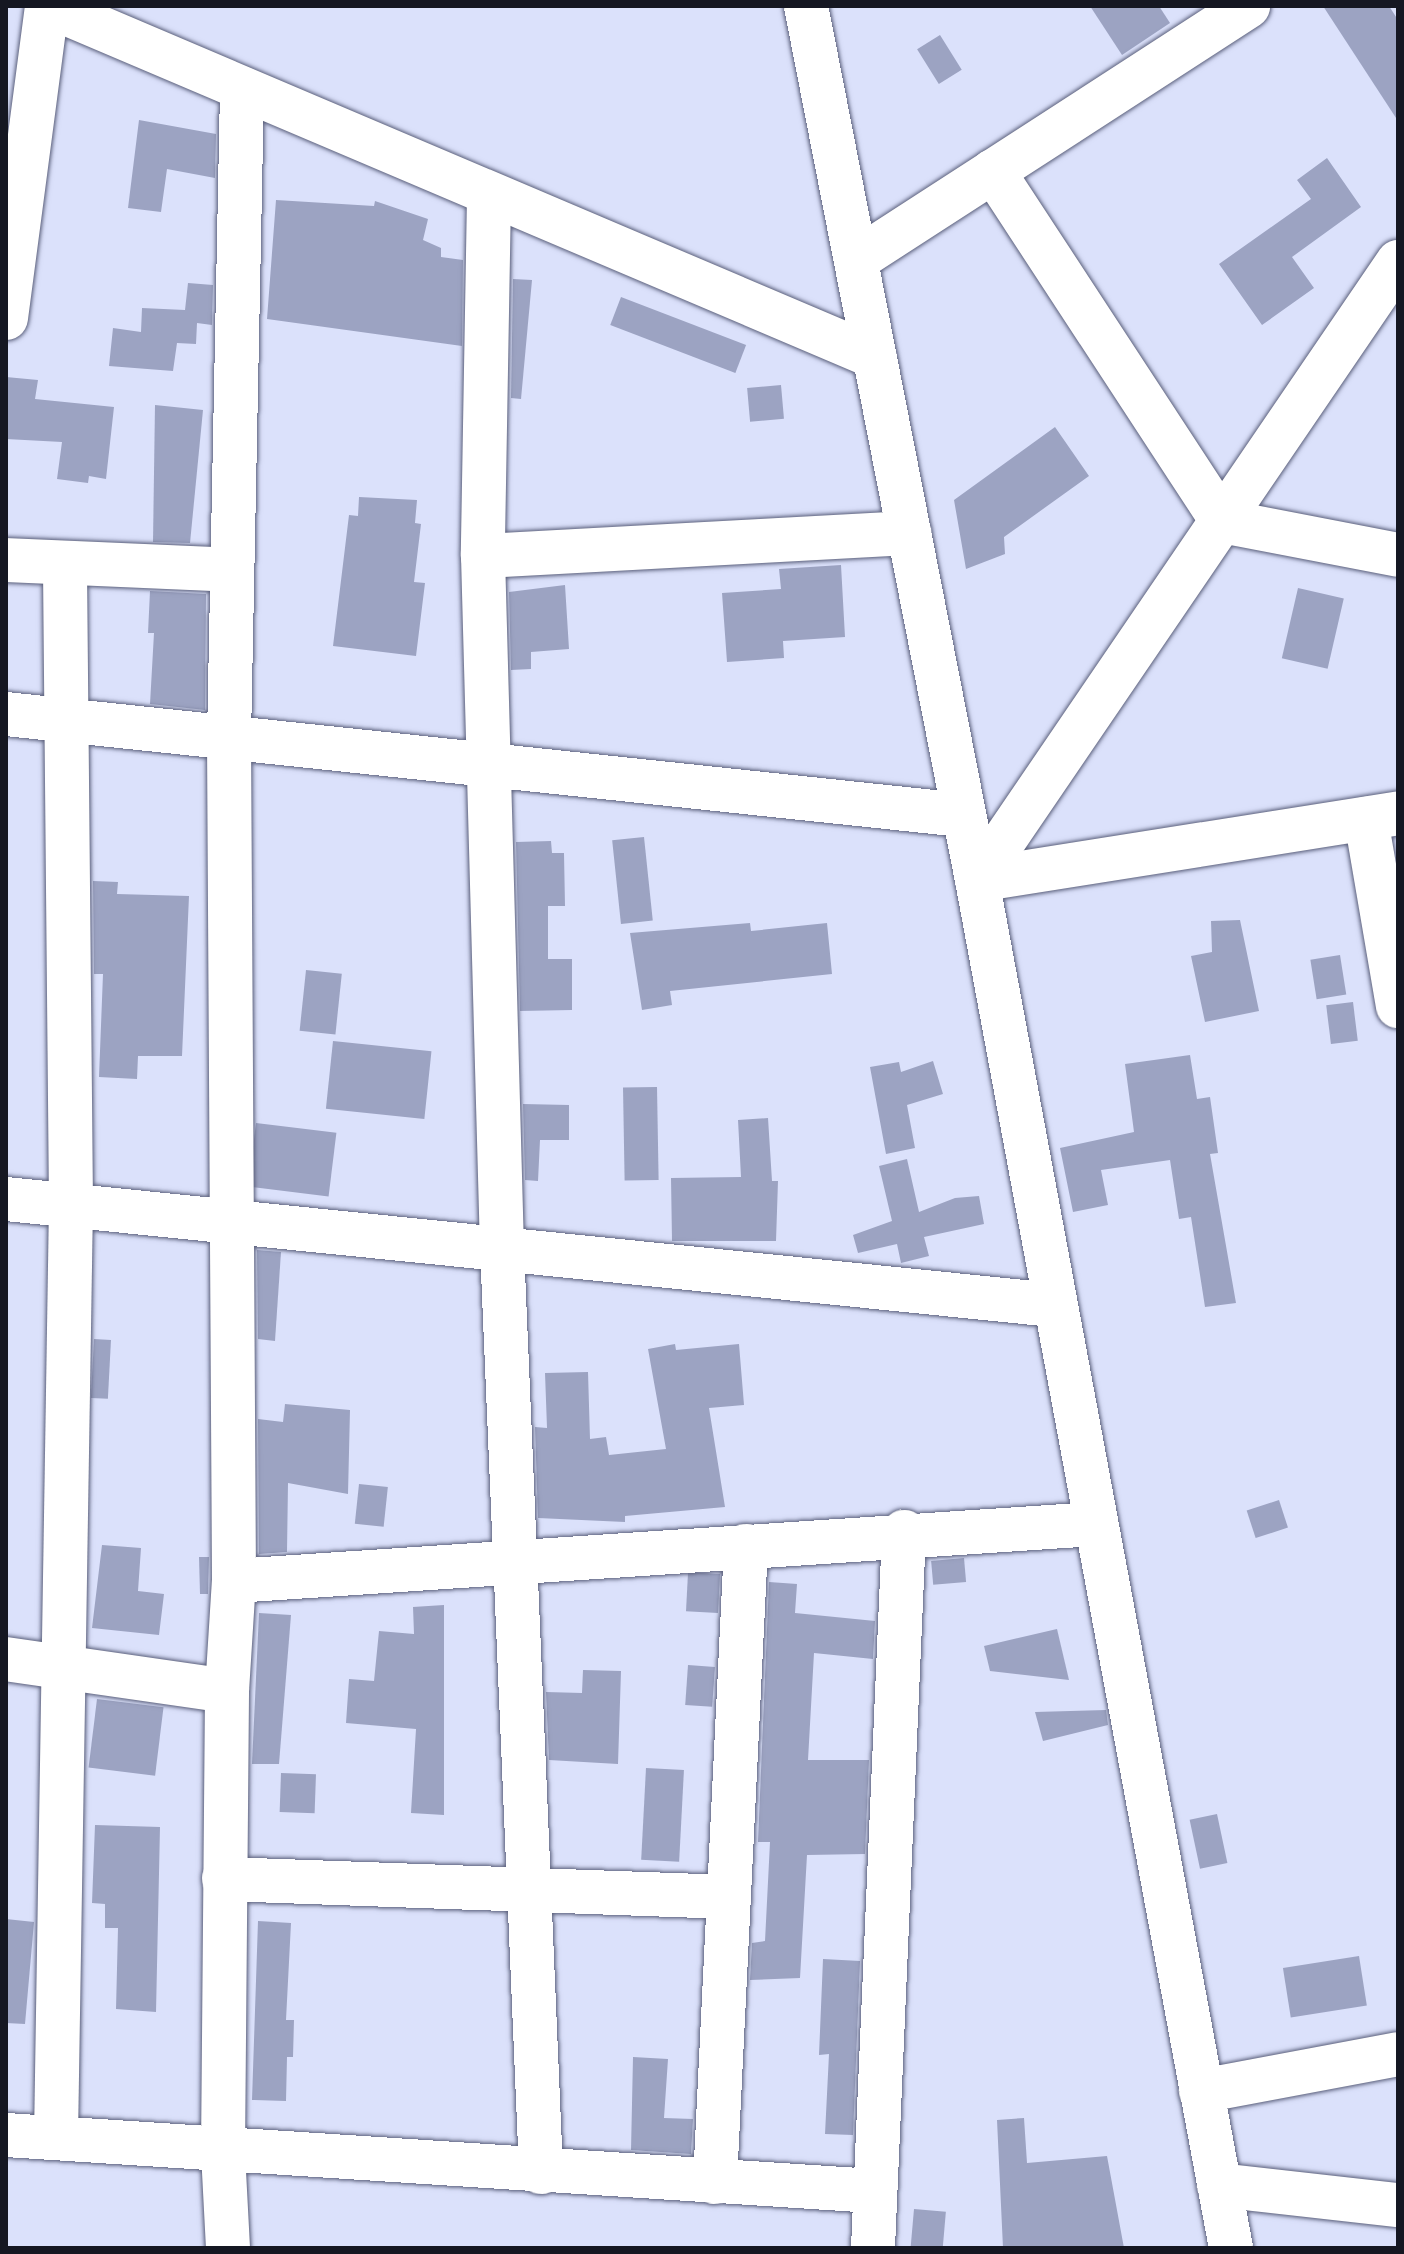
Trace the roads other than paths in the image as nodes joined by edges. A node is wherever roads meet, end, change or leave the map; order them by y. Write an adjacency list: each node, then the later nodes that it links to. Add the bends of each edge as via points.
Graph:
1 (48, 6): 4 (street); 9 (street)
2 (806, 6): 7 (street)
3 (1248, 6): 5 (street)
4 (242, 89): 6 (street); 17 (street)
5 (993, 171): 7 (street); 11 (street)
6 (489, 197): 10 (street); 14 (street)
7 (856, 260): 10 (street)
8 (1398, 262): 11 (street)
9 (6, 318)
10 (875, 357): 12 (street)
11 (1222, 521): 13 (street); 24 (street)
12 (909, 533): 14 (street); 22 (street)
13 (1398, 555)
14 (483, 556): 21 (street)
15 (6, 560): 16 (street)
16 (65, 563): 17 (street); 19 (street)
17 (232, 570): 20 (street)
18 (6, 714): 19 (street)
19 (67, 720): 20 (street); 27 (street)
20 (229, 738): 21 (street); 28 (street)
21 (492, 764): 22 (street); 29 (street)
22 (962, 815): 24 (street)
23 (1382, 816): 24 (street); 25 (street)
24 (977, 880): 30 (street)
25 (1398, 1006)
26 (6, 1199): 27 (street)
27 (71, 1205): 28 (street); 37 (street)
28 (230, 1222): 29 (street); 35 (street)
29 (502, 1248): 30 (street); 34 (street)
30 (1054, 1305): 31 (street)
31 (1095, 1524): 32 (street); 43 (street)
32 (904, 1532): 33 (street); 50 (street)
33 (746, 1546): 34 (street); 41 (street)
34 (519, 1563): 35 (street); 40 (street)
35 (234, 1581): 38 (street)
36 (6, 1659): 37 (street)
37 (62, 1667): 38 (street); 45 (street)
38 (227, 1691): 39 (street)
39 (224, 1879): 40 (street); 46 (street)
40 (533, 1889): 41 (street); 47 (street)
41 (729, 1897): 48 (street)
42 (1398, 2054): 43 (street)
43 (1201, 2091): 49 (street)
44 (6, 2135): 45 (street)
45 (56, 2138): 46 (street)
46 (223, 2152): 47 (street); 52 (street)
47 (541, 2172): 48 (street)
48 (715, 2182): 50 (street)
49 (1219, 2185): 51 (street); 54 (street)
50 (875, 2191): 53 (street)
51 (1398, 2205)
52 (228, 2248)
53 (873, 2248)
54 (1231, 2248)

